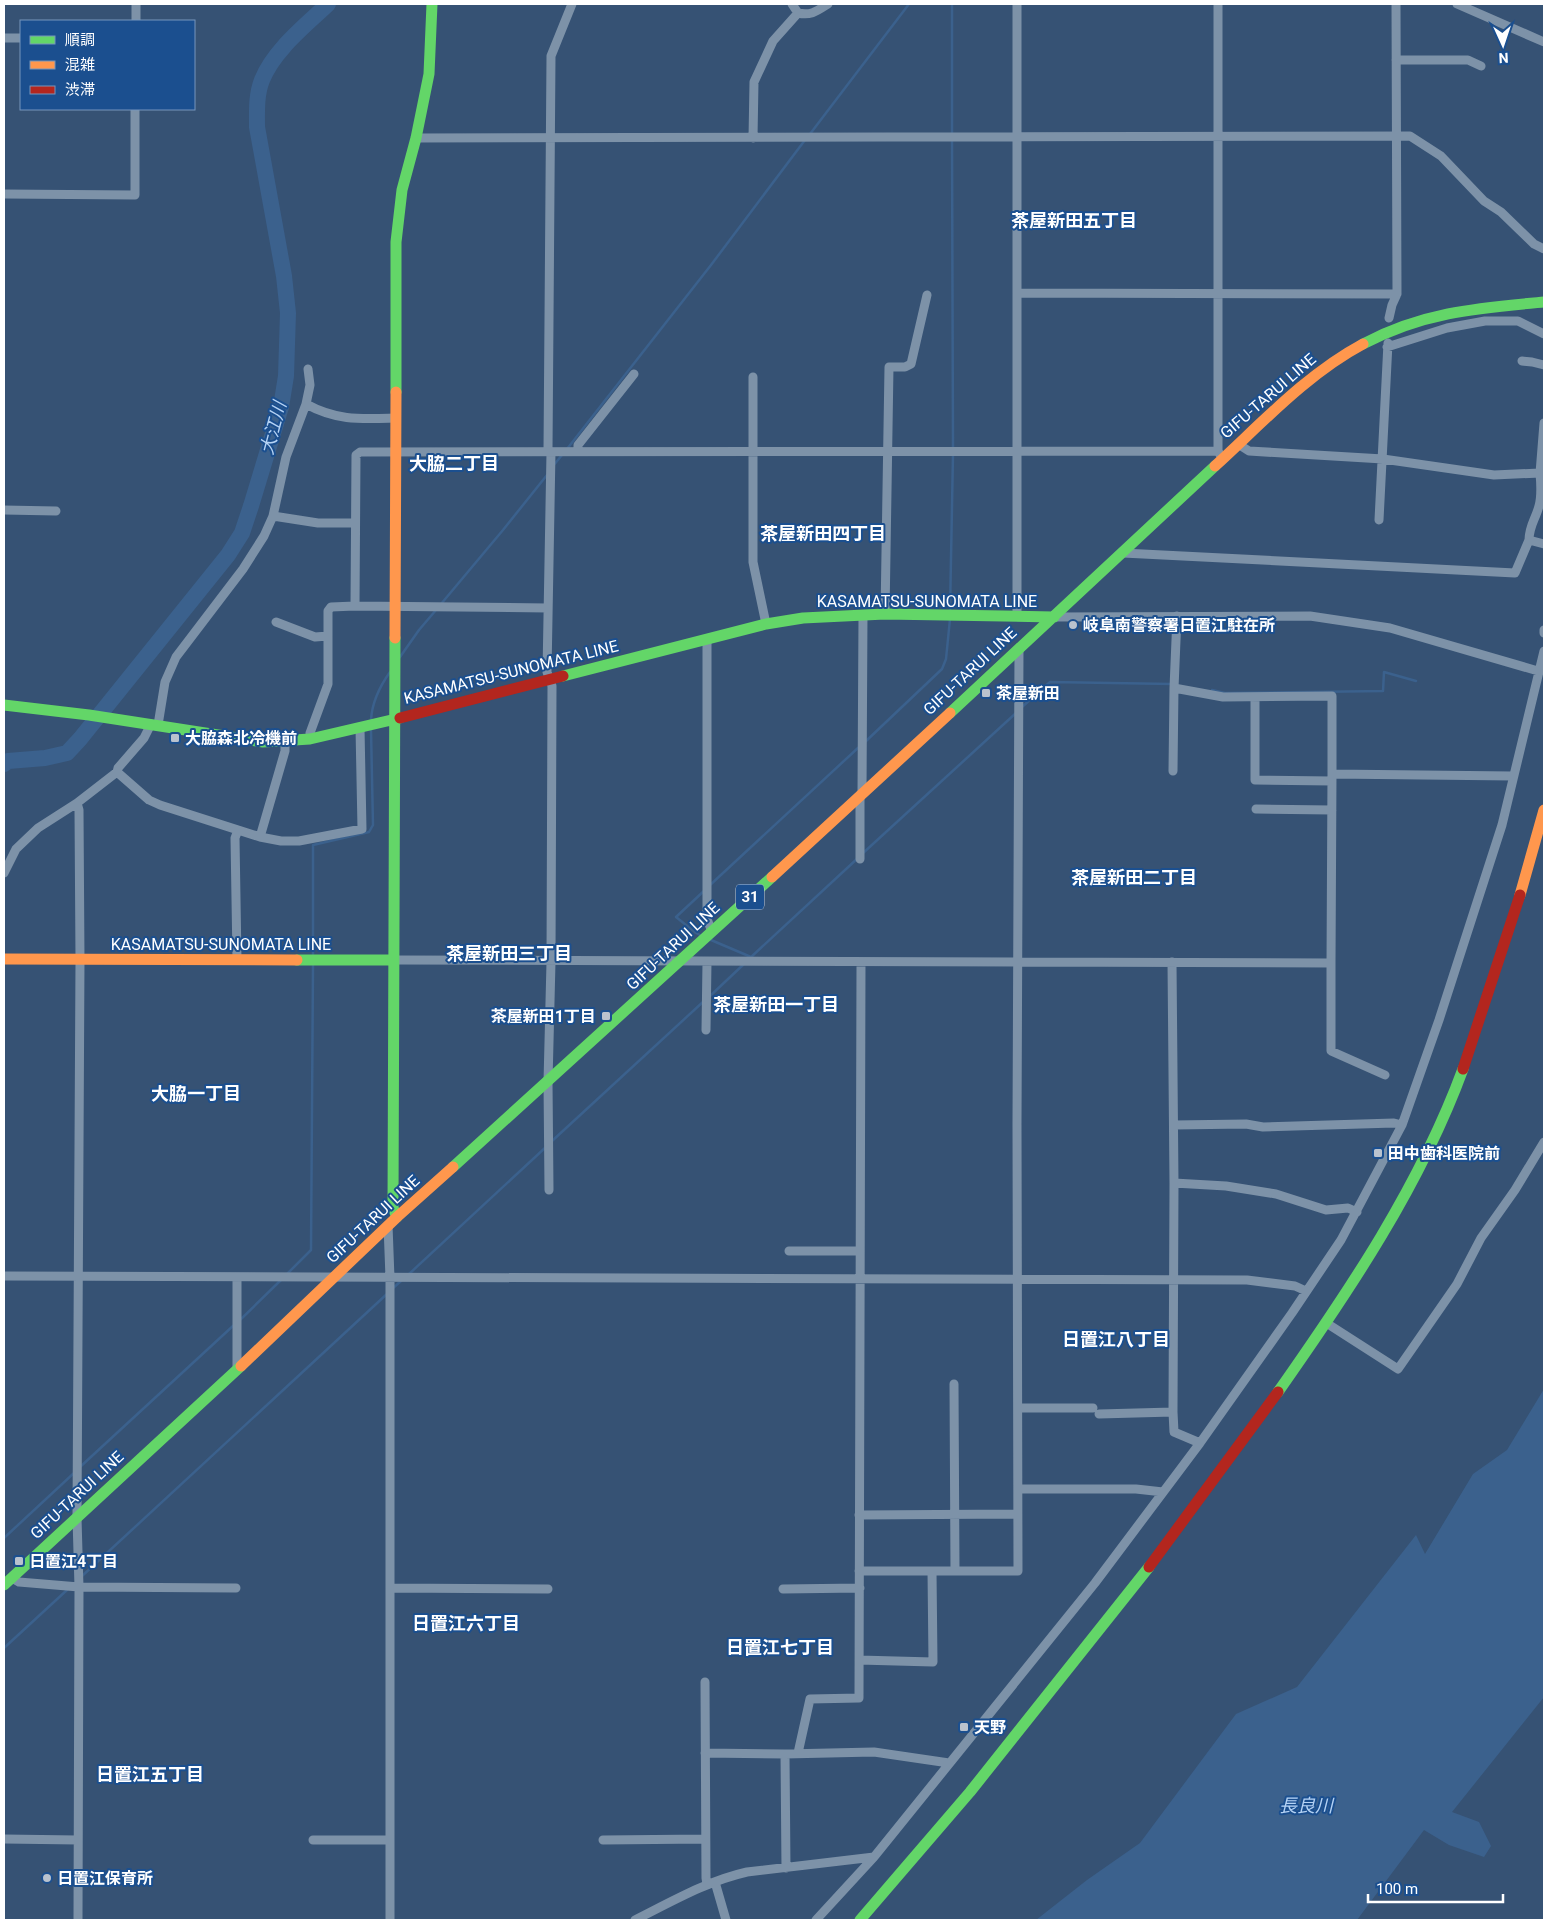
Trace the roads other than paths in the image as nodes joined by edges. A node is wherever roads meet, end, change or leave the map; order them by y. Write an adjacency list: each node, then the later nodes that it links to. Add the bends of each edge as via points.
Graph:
1 (136, 4): 11 (street)
2 (432, 4): 21 (main road, via 429,74)
3 (572, 4): 22 (street, via 551,56)
4 (792, 4): 10 (street)
5 (828, 4): 10 (street, via 812,14)
6 (1017, 4): 19 (street)
7 (1218, 4): 20 (street)
8 (1396, 4): 15 (street)
9 (1459, 4): 14 (street)
10 (798, 13): 23 (street, via 773,41 754,82)
11 (136, 20)
12 (4, 38): 13 (street)
13 (20, 38)
14 (1544, 42)
15 (1396, 60): 16 (street, via 1468,60); 18 (street)
16 (1481, 66)
17 (136, 110): 24 (street, via 135,195)
18 (1397, 136): 20 (street); 25 (street, via 1410,136 1440,156 1484,201); 28 (street)
19 (1017, 137): 20 (street); 23 (street); 26 (street)
20 (1218, 137): 27 (street)
21 (416, 138): 22 (street); 39 (main road, via 402,190 396,242)
22 (549, 138): 23 (street); 42 (street)
23 (753, 138)
24 (4, 194)
25 (1544, 249)
26 (1017, 293): 27 (street); 47 (street)
27 (1218, 294): 28 (street); 48 (street)
28 (1397, 294): 31 (street)
29 (927, 295): 45 (street, via 911,364 889,367)
30 (1544, 302): 41 (main road, GIFU-TARUI LINE / 31, via 1453,312 1380,335 1313,376)
31 (1389, 318)
32 (1544, 334): 49 (street, via 1518,321 1485,321 1388,345)
33 (1522, 361): 34 (street)
34 (1544, 365)
35 (308, 369): 38 (street, via 310,385)
36 (634, 374): 43 (street, via 578,445)
37 (753, 377): 44 (street)
38 (306, 404): 39 (street, via 350,419); 53 (street, via 286,457)
39 (395, 418): 46 (main road)
40 (1544, 423): 50 (street)
41 (1238, 444): 48 (main road, GIFU-TARUI LINE / 31); 49 (street, via 1249,451)
42 (550, 451): 43 (street); 46 (street); 61 (street)
43 (578, 451): 44 (street)
44 (754, 451): 45 (street); 68 (street, via 753,562)
45 (888, 451): 47 (street); 62 (street)
46 (395, 452): 55 (street, via 360,452 356,455); 60 (main road)
47 (1017, 452): 48 (street); 64 (street)
48 (1220, 454): 58 (main road, GIFU-TARUI LINE / 31)
49 (1383, 459): 50 (street, via 1494,475); 54 (street)
50 (1541, 469): 56 (street, via 1541,497 1529,530)
51 (4, 510): 52 (street)
52 (56, 511)
53 (273, 516): 55 (street); 79 (street, via 243,569 176,657 165,682)
54 (1379, 520)
55 (355, 523): 59 (street)
56 (1529, 540): 57 (street); 58 (street, via 1514,574)
57 (1544, 544)
58 (1123, 554): 66 (main road, GIFU-TARUI LINE / 31)
59 (355, 606): 60 (street); 69 (street, via 331,607 328,611)
60 (395, 608): 61 (street); 78 (main road)
61 (548, 608): 74 (street)
62 (885, 614): 63 (main road, KASAMATSU-SUNOMATA LINE); 64 (main road, KASAMATSU-SUNOMATA LINE)
63 (863, 615): 68 (main road, KASAMATSU-SUNOMATA LINE, via 803,618); 87 (street)
64 (1017, 615): 66 (main road, KASAMATSU-SUNOMATA LINE)
65 (1177, 616): 66 (street); 73 (street, via 1310,616 1422,636); 75 (street)
66 (1054, 617): 71 (main road, GIFU-TARUI LINE / 31)
67 (276, 622): 69 (street, via 315,637)
68 (766, 624): 70 (main road, KASAMATSU-SUNOMATA LINE)
69 (328, 636): 81 (street, via 328,684)
70 (707, 639): 74 (main road, KASAMATSU-SUNOMATA LINE); 96 (street, via 708,918)
71 (1018, 649): 87 (main road, GIFU-TARUI LINE / 31); 106 (street)
72 (1544, 651): 73 (street)
73 (1538, 671): 85 (street)
74 (549, 679): 78 (main road, KASAMATSU-SUNOMATA LINE); 101 (street, via 552,686)
75 (1174, 688): 76 (street, via 1212,696); 83 (street)
76 (1255, 697): 86 (street, via 1332,696); 86 (street, via 1255,780)
77 (4, 705): 79 (main road)
78 (394, 718): 80 (main road); 100 (main road, KASAMATSU-SUNOMATA LINE)
79 (155, 725): 82 (main road); 84 (street)
80 (360, 728): 81 (main road); 93 (street, via 362,829 299,841)
81 (310, 739): 82 (main road)
82 (285, 742): 93 (street)
83 (1173, 771)
84 (117, 772): 88 (street); 92 (street, via 152,801)
85 (1513, 776): 86 (street); 112 (street, via 1487,875)
86 (1332, 777): 90 (street)
87 (861, 794): 94 (street); 96 (main road, GIFU-TARUI LINE / 31)
88 (76, 804): 95 (street, via 33,833 16,849); 98 (street, via 79,810)
89 (1256, 809): 90 (street)
90 (1332, 810): 107 (street)
91 (1544, 810): 171 (main road, via 1478,1030 1430,1147 1391,1222 1263,1414 1189,1515 947,1822)
92 (238, 830): 93 (street); 99 (street, via 235,838)
93 (260, 837)
94 (860, 859)
95 (4, 873)
96 (712, 932): 102 (main road, GIFU-TARUI LINE / 31)
97 (4, 960): 98 (main road, KASAMATSU-SUNOMATA LINE)
98 (80, 960): 99 (main road, KASAMATSU-SUNOMATA LINE); 121 (street)
99 (237, 960): 100 (main road, KASAMATSU-SUNOMATA LINE)
100 (394, 960): 101 (street); 117 (main road)
101 (552, 962): 102 (street); 110 (street)
102 (679, 962): 103 (street); 110 (main road, GIFU-TARUI LINE / 31)
103 (706, 962): 104 (street); 108 (street)
104 (861, 962): 106 (street); 118 (street)
105 (1172, 962): 106 (street); 107 (street); 111 (street)
106 (1018, 963): 126 (street)
107 (1331, 964): 109 (street, via 1331,1051)
108 (706, 1030)
109 (1385, 1075)
110 (548, 1082): 115 (street); 117 (main road, GIFU-TARUI LINE / 31)
111 (1174, 1125): 112 (street, via 1246,1124 1263,1127 1394,1123); 114 (street)
112 (1402, 1126): 116 (street)
113 (1544, 1142): 129 (street, via 1481,1238 1457,1284 1398,1369)
114 (1174, 1183): 116 (street, via 1226,1186 1276,1194 1326,1210 1348,1208); 127 (street)
115 (548, 1190)
116 (1357, 1212): 128 (street)
117 (393, 1221): 123 (main road, GIFU-TARUI LINE / 31); 124 (street)
118 (860, 1250): 119 (street); 125 (street)
119 (789, 1251)
120 (4, 1276): 121 (street)
121 (78, 1276): 122 (street); 140 (street)
122 (237, 1277): 123 (street); 130 (street)
123 (334, 1277): 124 (street); 130 (main road, GIFU-TARUI LINE / 31)
124 (390, 1278): 125 (street); 147 (street)
125 (860, 1278): 126 (street); 139 (street)
126 (1017, 1279): 127 (street); 132 (street)
127 (1173, 1280): 128 (street, via 1247,1280 1295,1286); 133 (street)
128 (1306, 1291): 134 (street)
129 (1331, 1326)
130 (237, 1370): 140 (main road, GIFU-TARUI LINE / 31)
131 (954, 1384): 137 (street)
132 (1018, 1408): 133 (street); 135 (street)
133 (1172, 1412): 134 (street, via 1174,1432)
134 (1200, 1443): 136 (street)
135 (1018, 1489): 136 (street); 138 (street)
136 (1163, 1492): 156 (street, via 1095,1583)
137 (953, 1514): 138 (street); 139 (street); 143 (street)
138 (1017, 1514): 143 (street, via 1018,1570)
139 (859, 1515): 141 (street)
140 (78, 1518): 144 (main road, GIFU-TARUI LINE / 31); 145 (street)
141 (859, 1571): 142 (street); 148 (street)
142 (932, 1571): 143 (street); 151 (street, via 933,1662)
143 (955, 1571)
144 (8, 1581): 145 (street)
145 (79, 1587): 146 (street); 159 (street)
146 (236, 1588)
147 (390, 1588): 149 (street); 161 (street)
148 (860, 1588): 150 (street); 151 (street)
149 (548, 1589)
150 (783, 1589)
151 (859, 1660): 154 (street, via 859,1698 810,1699)
152 (705, 1682): 153 (street)
153 (705, 1753): 155 (street); 158 (street)
154 (798, 1753): 155 (street); 156 (street, via 874,1752)
155 (785, 1754): 164 (street)
156 (949, 1763): 163 (street)
157 (4, 1839): 159 (street)
158 (704, 1839): 162 (street); 165 (street, via 706,1878)
159 (78, 1840): 166 (street)
160 (313, 1840): 161 (street)
161 (390, 1840): 167 (street)
162 (602, 1840)
163 (874, 1857): 164 (street); 170 (street)
164 (786, 1868): 165 (street, via 747,1872)
165 (711, 1883): 168 (street); 169 (street)
166 (78, 1920)
167 (390, 1920)
168 (635, 1920)
169 (726, 1920)
170 (816, 1920)
171 (860, 1920)

